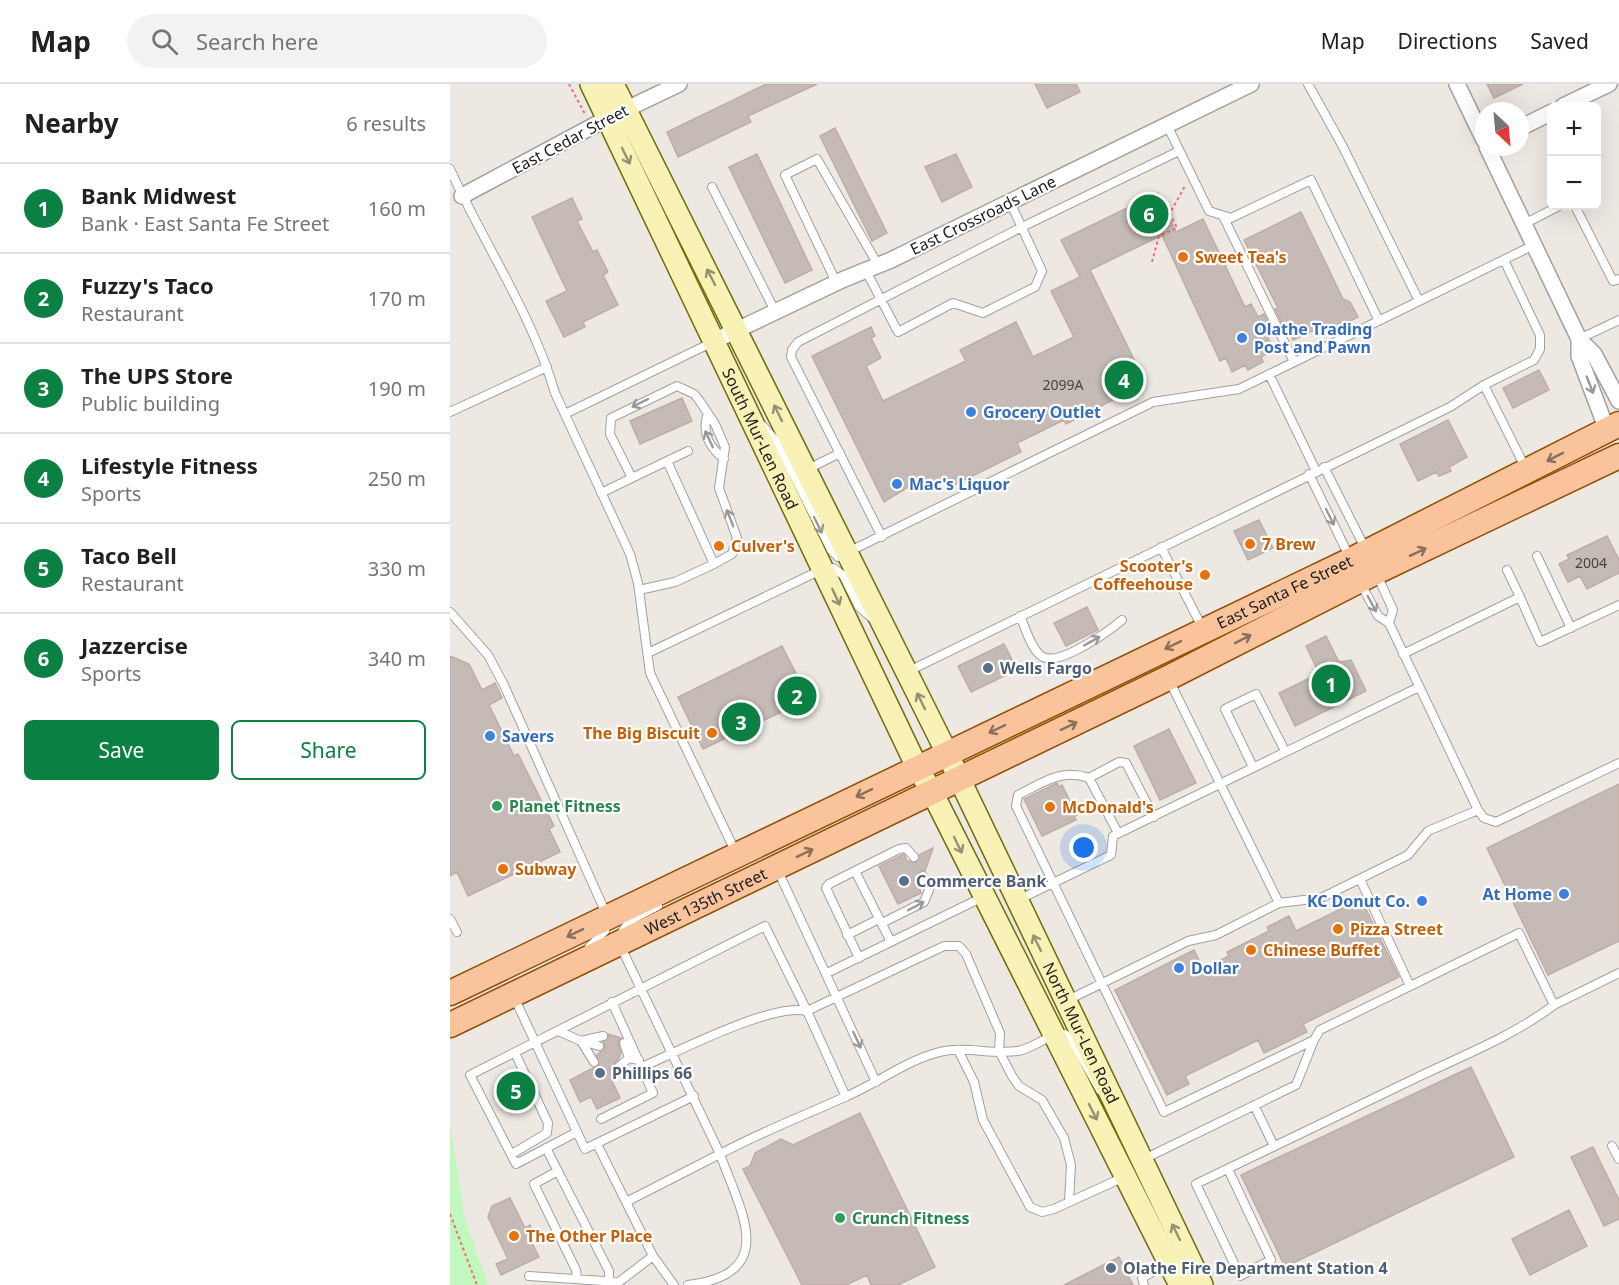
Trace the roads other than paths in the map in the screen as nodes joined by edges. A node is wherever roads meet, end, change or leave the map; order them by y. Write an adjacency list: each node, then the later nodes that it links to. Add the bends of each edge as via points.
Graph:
1 (591, 84): 9 (main road, South Mur-Len Road)
2 (613, 84): 9 (main road, South Mur-Len Road)
3 (679, 84): 9 (street, East Cedar Street)
4 (1251, 84): 13 (street, East Crossroads Lane)
5 (1308, 84): 31 (lane)
6 (1457, 84): 11 (street)
7 (1609, 84): 8 (street)
8 (1571, 102)
9 (617, 113): 18 (street, East Cedar Street); 35 (main road, South Mur-Len Road, one-way to 9); 37 (main road, South Mur-Len Road, one-way to 37)
10 (1547, 114): 12 (street)
11 (1475, 121)
12 (1529, 123)
13 (1167, 125): 14 (lane); 19 (street, East Crossroads Lane)
14 (1179, 151): 22 (lane, via 1209,211); 24 (lane)
15 (1491, 156): 23 (street)
16 (450, 170): 18 (lane)
17 (712, 187): 32 (lane)
18 (459, 197): 39 (lane, via 519,303)
19 (1010, 202): 24 (lane); 27 (street, East Crossroads Lane)
20 (1551, 210): 23 (lane)
21 (1577, 210): 28 (lane, via 1613,281)
22 (1223, 216): 34 (lane, via 1232,218 1311,180); 38 (lane)
23 (1524, 224): 25 (street)
24 (1022, 227): 30 (lane); 30 (lane, via 1042,271 1035,287 983,313 953,303 898,332)
25 (1534, 245): 26 (lane); 36 (street)
26 (1504, 260): 31 (lane); 41 (lane, via 1540,335 1540,348 1534,360)
27 (872, 268): 29 (street, East Crossroads Lane); 29 (lane, via 817,159 785,175); 30 (lane)
28 (1619, 279)
29 (836, 282): 32 (street, East Crossroads Lane)
30 (880, 298): 49 (lane, via 798,342 792,350 791,357)
31 (1419, 301): 34 (lane)
32 (775, 311): 35 (street, East Crossroads Lane)
33 (1619, 320): 36 (lane)
34 (1379, 321): 38 (lane)
35 (737, 330): 37 (street, East Crossroads Lane); 53 (main road, South Mur-Len Road, one-way to 35)
36 (1579, 339): 42 (street, via 1594,354); 47 (street, one-way to 47, via 1579,356)
37 (714, 341): 43 (main road, South Mur-Len Road); 45 (lane)
38 (1294, 362): 40 (lane)
39 (547, 367): 44 (lane); 45 (lane)
40 (1269, 374): 54 (lane); 58 (lane, via 1239,389 1153,402)
41 (1484, 385): 54 (lane, via 1450,407); 55 (lane)
42 (1619, 401)
43 (744, 405): 60 (lane, one-way to 60, via 777,442 831,550 838,557); 64 (main road, South Mur-Len Road)
44 (450, 412)
45 (565, 414): 57 (lane)
46 (707, 416): 51 (lane, via 725,447); 51 (lane, one-way to 46, via 705,435); 56 (lane, one-way to 56, via 694,394 677,386 611,418 610,434)
47 (1613, 427): 55 (main road, East Santa Fe Street, one-way to 55)
48 (688, 451): 52 (lane)
49 (840, 453): 53 (lane); 58 (lane)
50 (1619, 456): 63 (main road, East Santa Fe Street, one-way to 50)
51 (724, 459): 62 (lane, one-way to 51, via 732,554 737,538 718,488)
52 (667, 461): 56 (lane); 62 (lane)
53 (807, 469): 60 (main road, South Mur-Len Road)
54 (1317, 471): 59 (lane); 63 (lane); 63 (lane, one-way to 63)
55 (1527, 471): 63 (main road, East Santa Fe Street)
56 (632, 478): 57 (lane)
57 (601, 493): 66 (lane, via 630,554)
58 (882, 537): 60 (lane)
59 (1161, 547): 70 (lane); 74 (lane)
60 (848, 553): 75 (main road, South Mur-Len Road)
61 (1537, 556): 73 (lane)
62 (714, 564): 66 (lane, via 675,582)
63 (1363, 566): 72 (lane, one-way to 72, via 1378,616); 72 (lane, via 1393,610); 74 (main road, East Santa Fe Street); 79 (main road, East Santa Fe Street, one-way to 63)
64 (823, 569): 75 (lane, via 833,568 843,575 859,607); 76 (lane); 84 (main road, South Mur-Len Road, one-way to 84)
65 (1507, 570): 67 (lane)
66 (639, 590): 76 (lane)
67 (1520, 597): 73 (lane, via 1540,642); 77 (lane)
68 (1619, 605): 73 (lane)
69 (450, 612): 105 (lane, via 488,655 504,685)
70 (1020, 616): 71 (lane, one-way to 71, via 1039,654 1053,659 1094,640); 78 (lane)
71 (1122, 620)
72 (1389, 623): 77 (lane)
73 (1571, 628)
74 (1203, 630): 82 (main road, East Santa Fe Street, one-way to 82)
75 (887, 632): 78 (main road, South Mur-Len Road)
76 (648, 653): 94 (lane, via 650,673)
77 (1404, 654): 80 (lane)
78 (907, 672): 82 (main road, South Mur-Len Road, one-way to 78)
79 (1168, 678): 87 (main road, East Santa Fe Street, one-way to 79); 88 (lane)
80 (1419, 687): 81 (lane); 90 (lane)
81 (1286, 751): 85 (lane); 85 (lane, via 1256,694 1225,709)
82 (947, 753): 84 (main road, West 135th Street); 87 (main road, South Mur-Len Road)
83 (1619, 763): 90 (lane, via 1496,822 1484,818)
84 (917, 767): 89 (main road, South Mur-Len Road); 94 (main road, West 135th Street, one-way to 94)
85 (1252, 767): 88 (lane)
86 (1089, 778): 91 (lane, via 1119,762 1126,764); 92 (lane); 100 (lane, via 1076,773 1061,774 1018,795 1016,806)
87 (959, 779): 89 (main road, West 135th Street); 103 (main road, North Mur-Len Road)
88 (1220, 784): 91 (lane); 104 (lane)
89 (932, 792): 95 (main road, West 135th Street, one-way to 89); 101 (main road, North Mur-Len Road, one-way to 101)
90 (1478, 810): 98 (lane, via 1428,831 1408,855)
91 (1154, 817): 92 (lane)
92 (1118, 833): 100 (lane, via 1113,836 1111,855)
93 (914, 857): 96 (lane, via 906,848 899,849)
94 (729, 858): 99 (lane); 105 (main road, West 135th Street)
95 (776, 867): 111 (main road, West 135th Street); 113 (lane)
96 (855, 871): 107 (lane); 109 (lane, via 826,888)
97 (923, 876): 107 (lane, one-way to 97, via 924,902 929,890)
98 (1360, 879): 104 (lane, via 1321,898); 116 (lane)
99 (706, 881)
100 (1052, 884): 103 (lane); 115 (lane)
101 (983, 897): 110 (lane); 128 (main road, North Mur-Len Road)
102 (669, 901): 111 (lane, via 628,921 621,929)
103 (1016, 901): 122 (main road, North Mur-Len Road, one-way to 103)
104 (1279, 903): 115 (lane, via 1216,935 1188,941)
105 (606, 918): 118 (main road, West 135th Street, one-way to 118); 125 (lane, via 605,931 590,947)
106 (450, 919): 108 (lane)
107 (881, 921): 109 (lane); 110 (lane)
108 (457, 932)
109 (847, 935): 112 (lane)
110 (891, 942): 112 (lane)
111 (619, 943): 117 (lane); 119 (main road, West 135th Street)
112 (858, 958): 113 (lane)
113 (827, 973): 120 (lane)
114 (1619, 973): 123 (lane)
115 (1101, 984): 122 (lane); 130 (lane, via 1164,1112)
116 (1410, 986): 123 (lane, via 1519,933); 130 (lane, via 1320,1030)
117 (640, 987): 121 (lane); 124 (lane, via 765,926); 139 (lane)
118 (450, 993)
119 (513, 995): 126 (main road, West 135th Street); 132 (lane)
120 (837, 998): 124 (lane); 136 (lane, via 944,946 958,946 966,954 1000,1033); 144 (lane, one-way to 144)
121 (612, 1002): 127 (lane); 142 (lane)
122 (1065, 1002): 145 (main road, North Mur-Len Road)
123 (1554, 1005): 152 (lane, via 1533,1021)
124 (807, 1011): 139 (lane, via 795,1008 775,1012); 147 (lane)
125 (450, 1015)
126 (450, 1025)
127 (558, 1031): 131 (lane); 132 (lane)
128 (1055, 1035): 136 (lane, via 1034,1047); 145 (lane, via 1070,1036 1095,1086); 161 (main road, North Mur-Len Road, one-way to 161)
129 (603, 1036): 131 (lane)
130 (1314, 1040): 148 (lane, via 1296,1085)
131 (581, 1041): 134 (lane); 141 (lane)
132 (536, 1043): 137 (lane); 150 (lane)
133 (624, 1043): 140 (lane)
134 (599, 1046)
135 (958, 1050): 136 (lane); 144 (lane, via 936,1053); 163 (lane, via 974,1082 983,1120 1030,1208 1042,1212)
136 (999, 1051): 163 (lane, via 1019,1086 1042,1100 1064,1138 1071,1165)
137 (515, 1053): 155 (lane, via 548,1123 547,1133); 155 (lane, via 470,1075)
138 (621, 1054): 140 (lane)
139 (672, 1054): 142 (lane); 146 (lane)
140 (629, 1058): 142 (lane); 143 (lane)
141 (594, 1062)
142 (641, 1063): 149 (lane, via 653,1093)
143 (616, 1069)
144 (876, 1082): 147 (lane)
145 (1110, 1094): 158 (main road, North Mur-Len Road)
146 (694, 1096): 151 (lane); 156 (lane)
147 (846, 1097): 156 (lane)
148 (1254, 1105): 152 (lane); 158 (lane)
149 (602, 1119)
150 (577, 1132): 151 (lane, via 585,1149); 154 (lane)
151 (597, 1144): 162 (lane)
152 (1274, 1146): 159 (lane)
153 (1612, 1146): 157 (lane)
154 (546, 1148): 155 (lane, via 516,1164); 160 (lane)
155 (512, 1154)
156 (720, 1154): 162 (lane); 170 (lane, via 749,1242 735,1269 705,1283)
157 (1619, 1159)
158 (1141, 1160): 161 (lane); 173 (main road, North Mur-Len Road, one-way to 158)
159 (1228, 1169): 159 (lane, via 1271,1260 1240,1276 1196,1184)
160 (558, 1171): 167 (lane, via 534,1184); 168 (lane, via 609,1271)
161 (1124, 1173): 163 (lane); 165 (main road, North Mur-Len Road)
162 (626, 1202): 164 (lane)
163 (1069, 1202)
164 (653, 1256): 168 (lane, via 619,1282); 169 (lane)
165 (1169, 1263): 171 (lane, via 1142,1278); 172 (main road, North Mur-Len Road)
166 (529, 1276): 167 (lane)
167 (577, 1279): 168 (lane)
168 (609, 1281)
169 (675, 1285)
170 (688, 1285)
171 (1144, 1285)
172 (1180, 1285)
173 (1202, 1285)

